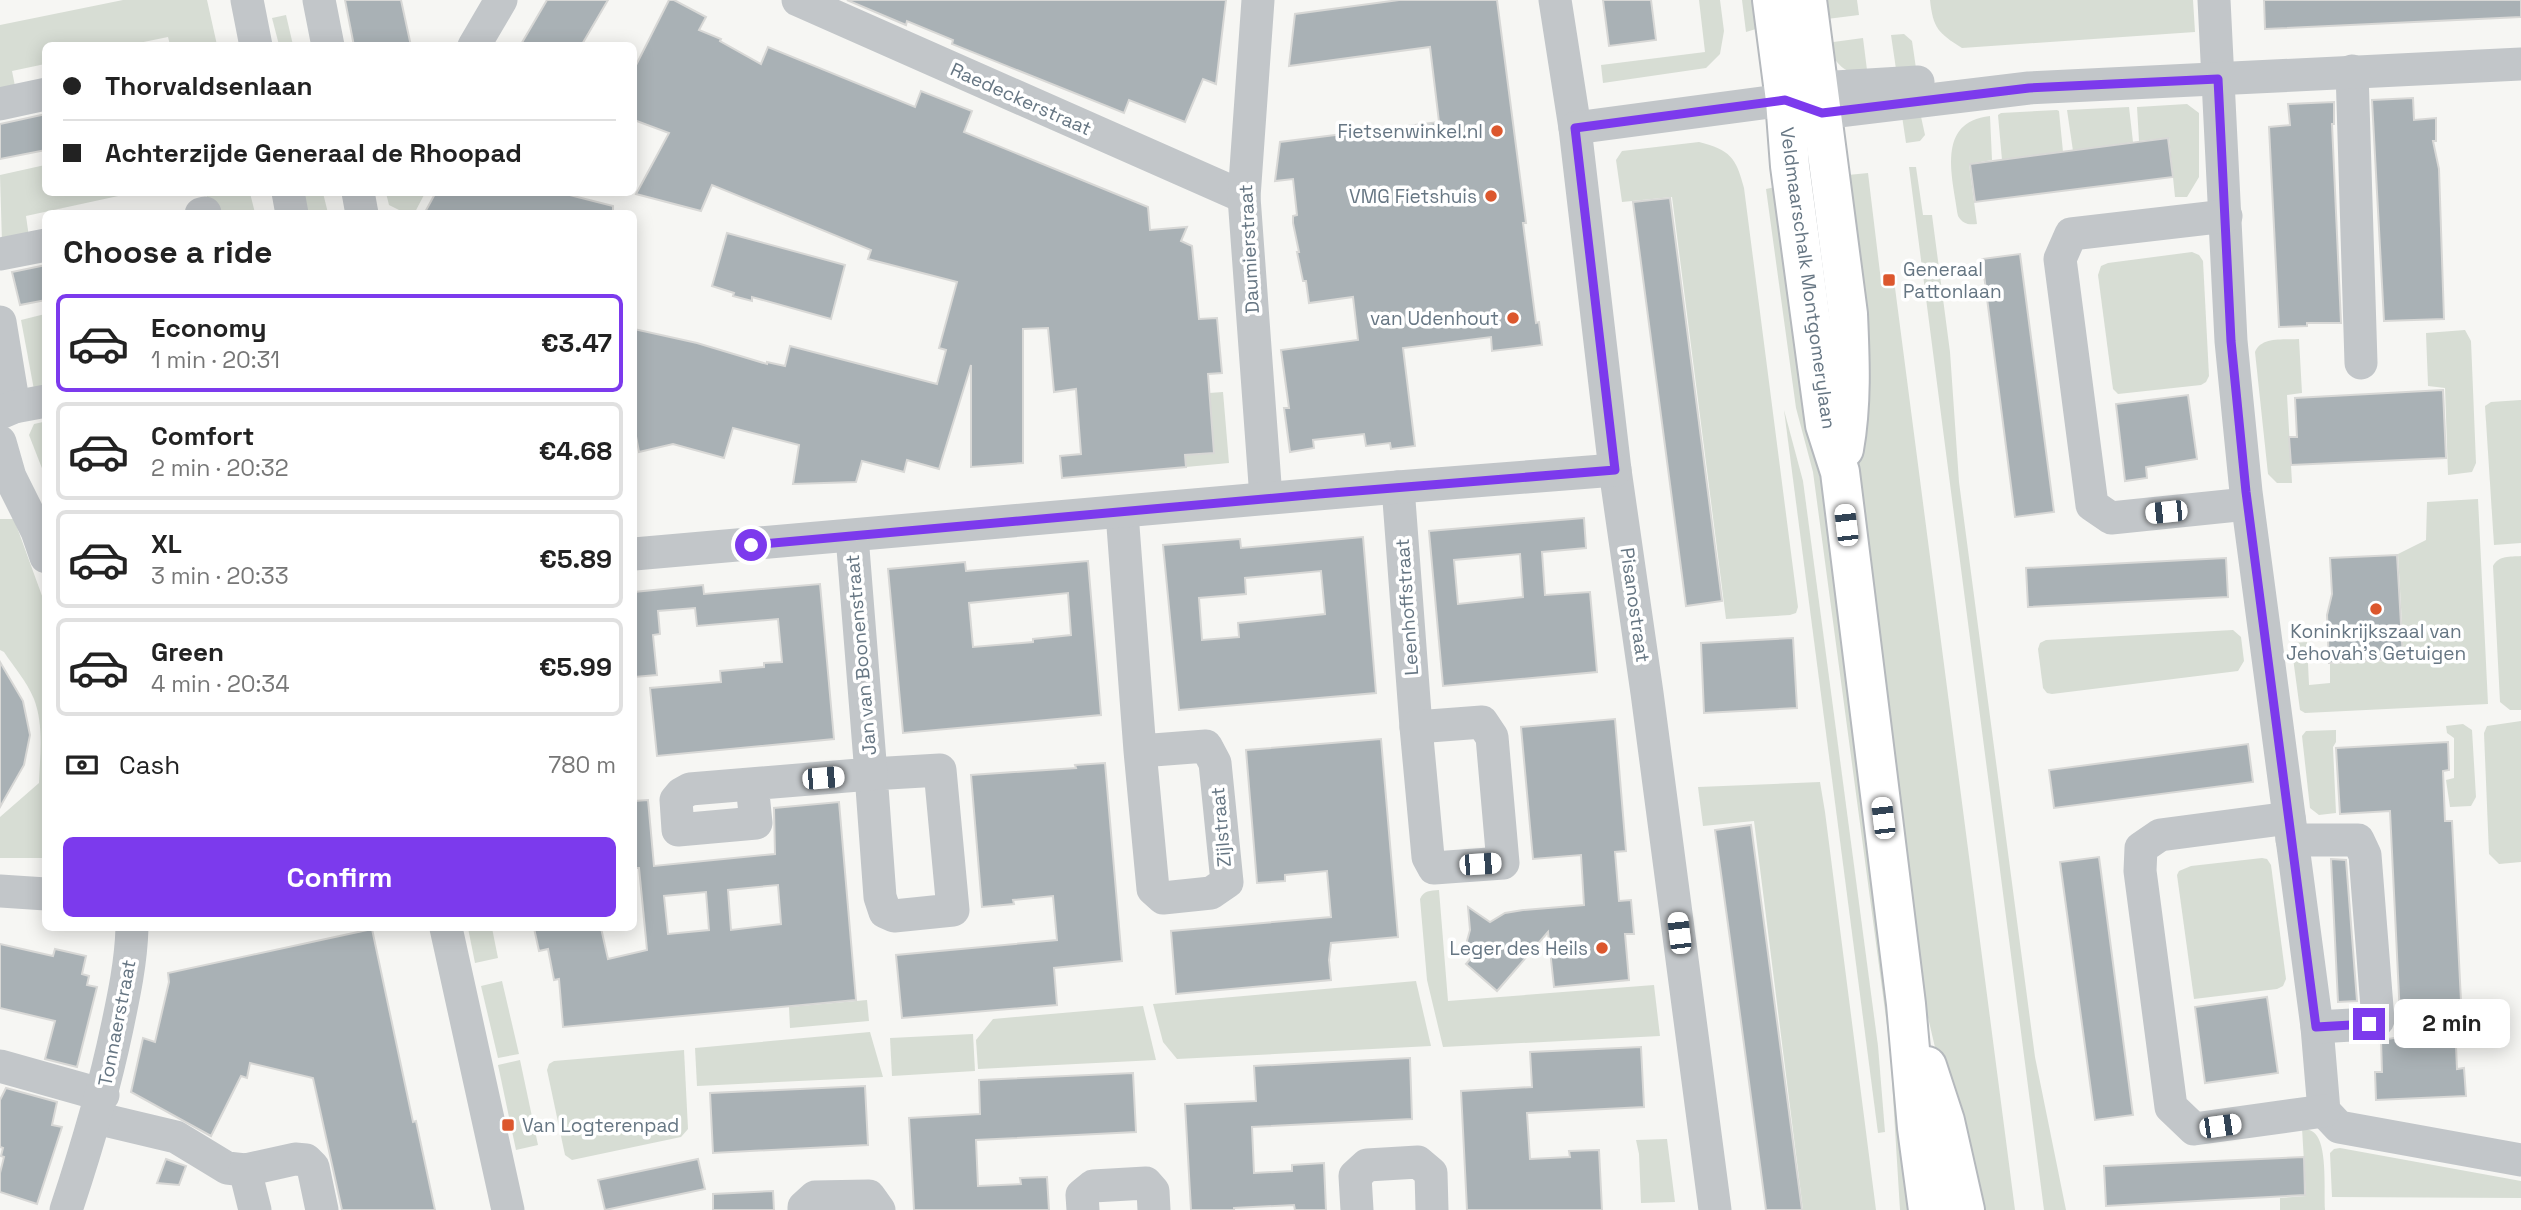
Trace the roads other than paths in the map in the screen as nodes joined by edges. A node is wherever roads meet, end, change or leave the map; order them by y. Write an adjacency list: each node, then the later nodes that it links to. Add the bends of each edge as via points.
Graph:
1 (247, 0): 10 (street)
2 (318, 0): 11 (street)
3 (501, 0): 12 (street)
4 (798, 0): 20 (street, Raedeckerstraat)
5 (1258, 0): 20 (street, Daumierstraat)
6 (1555, 0): 19 (street, Pisanostraat)
7 (1772, 0): 17 (main road, Veldmaarschalk Montgomerylaan)
8 (1807, 0): 17 (main road, Veldmaarschalk Montgomerylaan)
9 (2214, 0): 15 (street)
10 (255, 42)
11 (327, 42)
12 (476, 42)
13 (2521, 64): 14 (street)
14 (2352, 71): 15 (street); 25 (street)
15 (2218, 79): 17 (street); 21 (street)
16 (42, 95): 18 (street)
17 (1809, 100): 19 (street); 46 (main road, Veldmaarschalk Montgomerylaan, via 1790,166 1825,425 1840,472)
18 (0, 104)
19 (1575, 128): 28 (street, Pisanostraat)
20 (1244, 198): 31 (street, Daumierstraat)
21 (2226, 216): 32 (street, via 2231,341); 32 (street, via 2071,234 2060,260 2092,505 2111,518)
22 (42, 246): 23 (street)
23 (0, 254)
24 (0, 321): 26 (street)
25 (2361, 363)
26 (20, 407)
27 (0, 442): 29 (street)
28 (1615, 470): 30 (street); 63 (street, Pisanostraat)
29 (5, 480): 35 (street)
30 (1398, 487): 31 (street); 37 (street, Leenhoffstraat)
31 (1266, 498): 33 (street)
32 (2248, 504): 41 (street)
33 (1122, 513): 34 (street); 38 (street, Zijlstraat)
34 (852, 536): 36 (street); 39 (street, Jan van Boonenstraat)
35 (42, 545)
36 (637, 554)
37 (1416, 727): 37 (street, Leenhoffstraat, via 1428,856 1434,868 1503,863 1492,737 1482,722)
38 (1140, 751): 38 (street, Zijlstraat, via 1153,889 1163,898 1211,893 1227,882 1215,763 1206,746)
39 (871, 774): 39 (street, Jan van Boonenstraat, via 884,912 894,916 953,910 940,770); 40 (street)
40 (752, 784)
41 (2290, 829): 47 (street); 47 (street, via 2358,840 2365,855 2378,1020); 50 (street, via 2160,835 2141,848 2140,871 2171,1107 2194,1129)
42 (0, 891): 43 (street)
43 (42, 894)
44 (132, 931): 49 (street, Tonnaerstraat)
45 (447, 931): 56 (street)
46 (1906, 1004): 64 (main road, Veldmaarschalk Montgomerylaan); 65 (main road, Veldmaarschalk Montgomerylaan, via 1945,1121)
47 (2316, 1027): 50 (street)
48 (0, 1066): 49 (street)
49 (99, 1106): 52 (street, via 176,1137 227,1168); 53 (street, Tonnaerstraat)
50 (2324, 1111): 51 (street, via 2339,1127)
51 (2521, 1160)
52 (245, 1170): 54 (street); 55 (street, via 306,1160 313,1167)
53 (66, 1210)
54 (255, 1210)
55 (322, 1210)
56 (508, 1210)
57 (804, 1210): 58 (street, via 816,1198 869,1196)
58 (879, 1210)
59 (1083, 1210): 60 (street, via 1082,1195 1093,1186 1146,1183 1153,1191)
60 (1154, 1210)
61 (1357, 1210): 62 (street, via 1355,1176 1367,1165 1419,1162 1431,1172)
62 (1432, 1210)
63 (1715, 1210)
64 (1928, 1210)
65 (1965, 1210)

